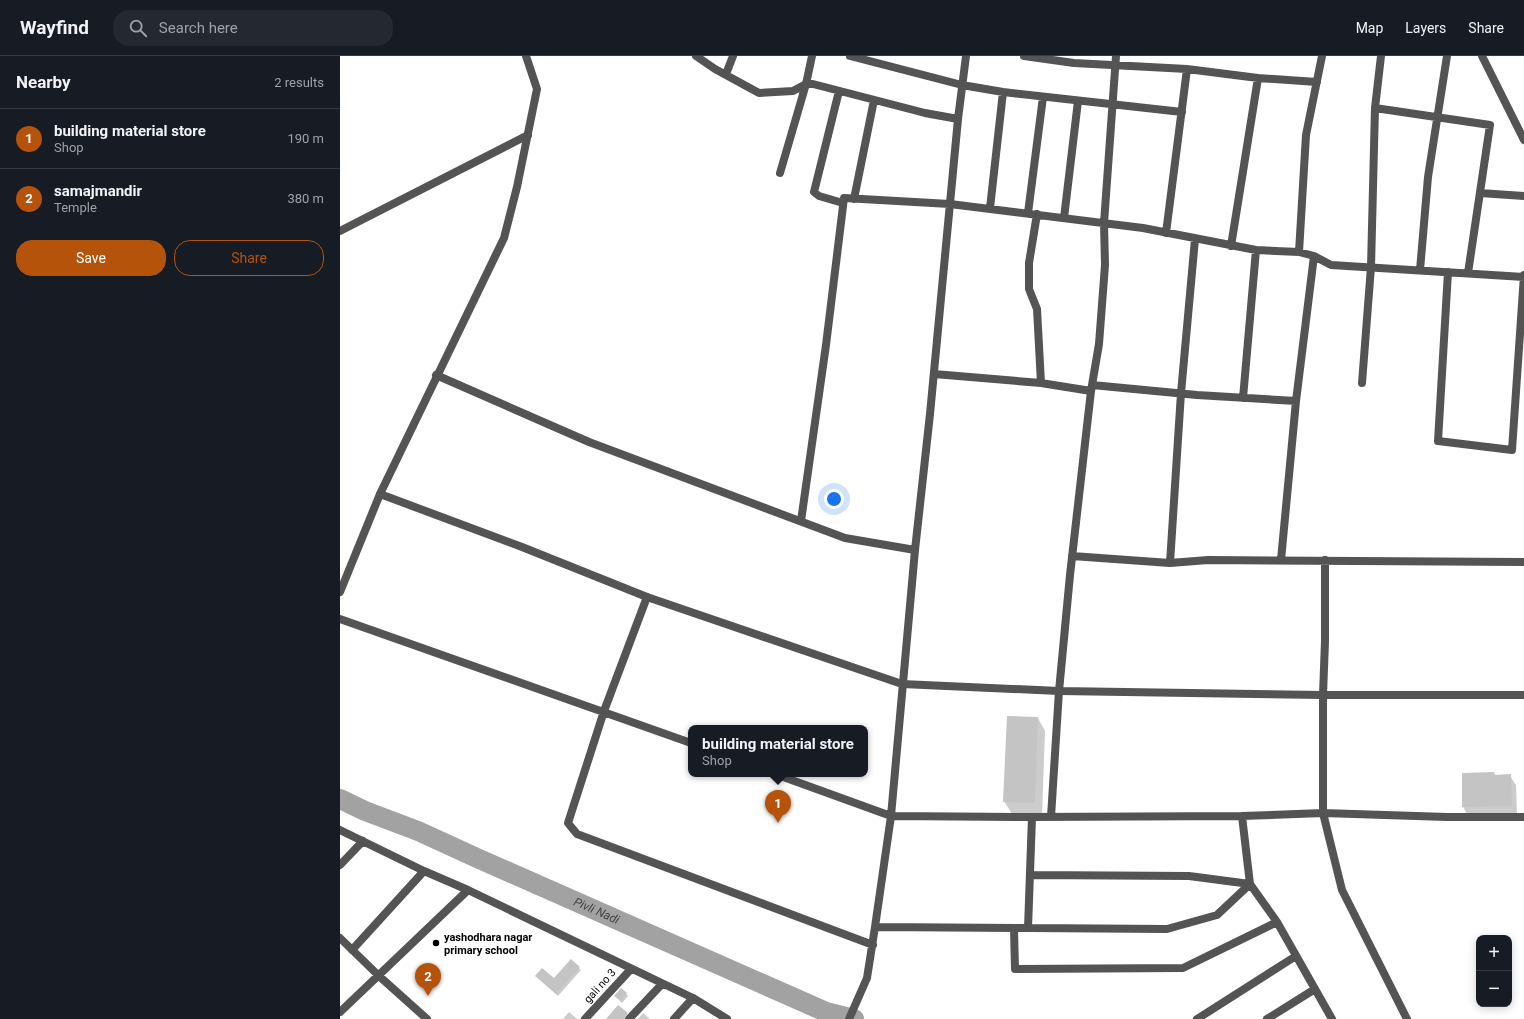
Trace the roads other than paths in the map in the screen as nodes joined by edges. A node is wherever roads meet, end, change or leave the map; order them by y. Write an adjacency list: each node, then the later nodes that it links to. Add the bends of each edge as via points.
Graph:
1 (526, 56): 30 (street, via 537,89)
2 (696, 56): 15 (street)
3 (734, 56): 15 (street)
4 (812, 56): 18 (street)
5 (850, 56): 19 (street)
6 (966, 56): 19 (street)
7 (1024, 56): 13 (street)
8 (1116, 56): 13 (street)
9 (1322, 56): 17 (street)
10 (1381, 56): 26 (street)
11 (1446, 56): 28 (street)
12 (1482, 56): 31 (street)
13 (1115, 66): 14 (street); 25 (street)
14 (1187, 70): 16 (street); 27 (street)
15 (726, 74): 18 (street, via 759,93 794,92)
16 (1258, 78): 17 (street); 46 (street)
17 (1317, 82): 48 (street, via 1306,136)
18 (806, 84): 20 (street); 32 (street)
19 (962, 85): 21 (street); 29 (street)
20 (839, 91): 23 (street); 36 (street, via 814,192 818,196)
21 (1003, 92): 22 (street); 38 (street)
22 (1043, 97): 24 (street); 39 (street)
23 (874, 100): 29 (street); 35 (street)
24 (1078, 101): 25 (street); 41 (street)
25 (1112, 105): 27 (street); 42 (street)
26 (1375, 108): 28 (street); 50 (street)
27 (1182, 112): 44 (street)
28 (1437, 118): 33 (street, via 1490,125); 51 (street, via 1428,177)
29 (958, 119): 37 (street)
30 (528, 136): 43 (street); 56 (street, via 504,238)
31 (1524, 140)
32 (780, 172)
33 (1480, 193): 34 (street); 53 (street)
34 (1524, 196)
35 (854, 199): 36 (street, via 844,198); 37 (street)
36 (843, 203): 64 (street)
37 (950, 204): 38 (street); 55 (street)
38 (990, 208): 39 (street)
39 (1028, 213): 40 (street)
40 (1037, 214): 41 (street); 57 (street, via 1029,263 1029,289 1037,309)
41 (1064, 218): 42 (street)
42 (1104, 223): 44 (street); 59 (street, via 1099,344)
43 (340, 231)
44 (1166, 233): 45 (street)
45 (1195, 239): 46 (street); 60 (street)
46 (1231, 246): 47 (street)
47 (1256, 250): 48 (street); 61 (street)
48 (1299, 252): 49 (street)
49 (1314, 256): 50 (street, via 1331,265); 62 (street)
50 (1371, 267): 51 (street); 58 (street)
51 (1420, 270): 52 (street)
52 (1448, 272): 53 (street); 54 (street, via 1438,441 1512,450)
53 (1468, 273): 54 (street)
54 (1524, 276)
55 (934, 374): 57 (street); 65 (street)
56 (436, 375): 63 (street); 64 (street, via 589,442)
57 (1041, 383): 59 (street)
58 (1362, 383)
59 (1091, 388): 60 (street); 66 (street)
60 (1181, 393): 61 (street); 70 (street)
61 (1243, 398): 62 (street)
62 (1296, 402): 67 (street)
63 (380, 494): 71 (street); 72 (street, via 522,547)
64 (801, 522): 65 (street, via 845,538)
65 (914, 550): 74 (street)
66 (1072, 556): 70 (street); 75 (street)
67 (1281, 560): 68 (street); 70 (street)
68 (1324, 560): 69 (street); 76 (street)
69 (1524, 562)
70 (1170, 563)
71 (340, 592)
72 (647, 598): 74 (street); 78 (street)
73 (340, 619): 78 (street)
74 (902, 684): 75 (street); 82 (street)
75 (1059, 691): 76 (street); 85 (street)
76 (1323, 695): 77 (street); 81 (street)
77 (1524, 695)
78 (604, 712): 79 (street); 99 (street, via 568,823 577,834)
79 (688, 742)
80 (784, 777): 82 (street)
81 (1323, 813): 83 (street); 86 (street); 117 (street, via 1342,890)
82 (891, 816): 84 (street); 95 (street)
83 (1242, 816): 85 (street); 92 (street)
84 (1032, 817): 85 (street); 91 (street)
85 (1051, 817)
86 (1524, 817)
87 (340, 830): 88 (street)
88 (363, 841): 89 (street); 90 (street)
89 (340, 865)
90 (424, 871): 93 (street); 100 (street)
91 (1030, 875): 92 (street, via 1189,876); 97 (street)
92 (1250, 884): 94 (street); 97 (street, via 1217,915 1167,928)
93 (468, 890): 102 (street); 103 (street)
94 (1277, 922): 96 (street, via 1183,968 1015,969); 101 (street)
95 (875, 927): 96 (street); 99 (street)
96 (1014, 928): 97 (street)
97 (1028, 928)
98 (340, 938): 100 (street)
99 (872, 945): 113 (street, via 866,978)
100 (352, 950): 103 (street)
101 (1296, 956): 105 (street); 114 (street)
102 (631, 969): 104 (street); 110 (street, gali no 3)
103 (378, 976): 107 (street); 109 (street)
104 (662, 984): 106 (street); 111 (street)
105 (1315, 989): 115 (street); 116 (street)
106 (693, 998): 108 (street); 112 (street)
107 (340, 1012)
108 (724, 1018)
109 (427, 1019)
110 (585, 1019)
111 (630, 1019)
112 (674, 1019)
113 (849, 1019)
114 (1197, 1019)
115 (1267, 1019)
116 (1332, 1019)
117 (1407, 1019)

